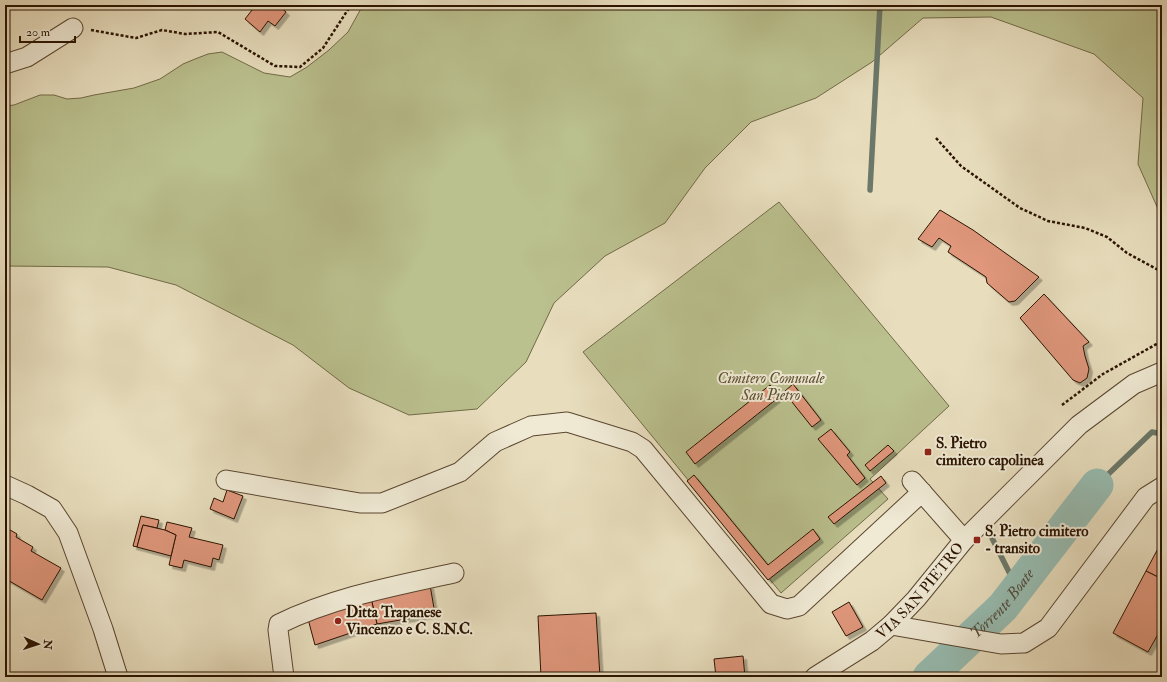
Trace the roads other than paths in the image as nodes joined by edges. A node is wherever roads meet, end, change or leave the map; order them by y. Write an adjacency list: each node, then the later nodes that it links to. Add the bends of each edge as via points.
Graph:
1 (74, 28): 2 (street, via 27,57)
2 (5, 64)
3 (1162, 372): 7 (street, VIA SAN PIETRO, via 1134,384 1079,425)
4 (226, 480): 7 (street, via 360,503 382,503 460,472 495,442 531,426 567,422 632,442 643,448 771,604 787,609 798,606 917,486)
5 (5, 485): 10 (street, via 52,509 68,533)
6 (1162, 487): 9 (street, via 1146,497 1048,628 1024,643 1001,644)
7 (964, 540): 9 (street, VIA SAN PIETRO, via 916,599)
8 (454, 573): 11 (street, via 377,590 300,614 280,624 278,630)
9 (891, 625): 12 (street, VIA SAN PIETRO, via 872,642)
10 (118, 677)
11 (284, 677)
12 (815, 677)

